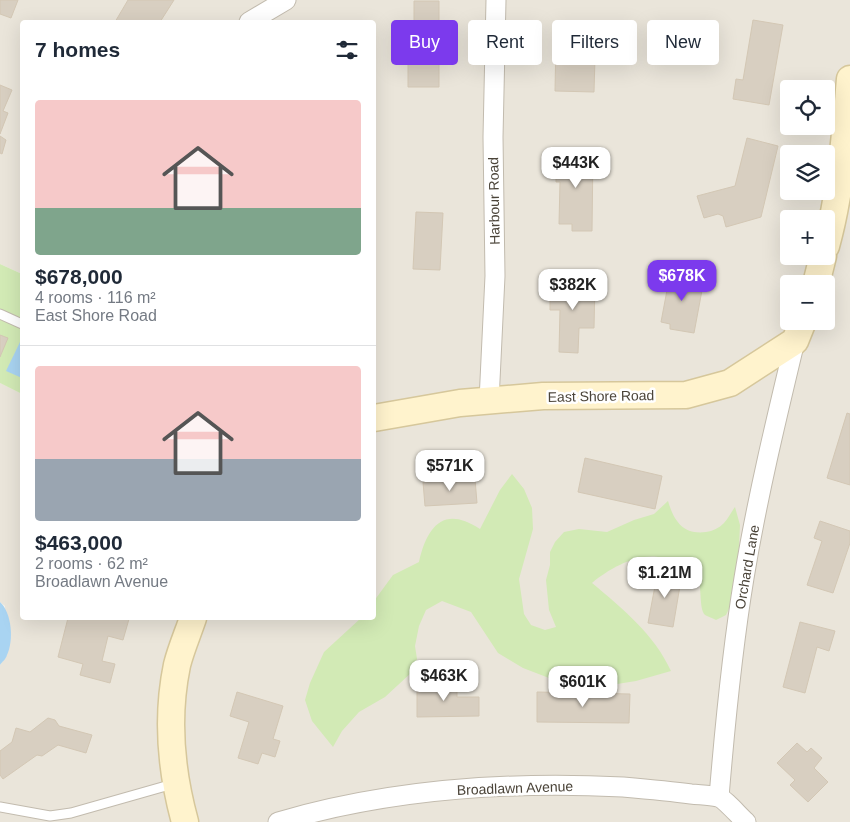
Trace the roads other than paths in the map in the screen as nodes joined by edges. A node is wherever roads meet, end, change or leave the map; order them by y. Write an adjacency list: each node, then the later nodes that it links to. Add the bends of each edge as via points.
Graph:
1 (286, 0): 3 (street)
2 (496, 0): 9 (street, Harbour Road, via 493,136 495,276)
3 (253, 20)
4 (850, 79): 5 (main road, via 846,132)
5 (834, 210)
6 (0, 314): 7 (lane)
7 (20, 323)
8 (798, 331): 9 (main road, East Shore Road, via 730,383 686,396 543,396); 13 (street, Orchard Lane, via 768,456 744,578 728,687)
9 (489, 401): 10 (main road, East Shore Road)
10 (376, 418)
11 (192, 620): 12 (main road, via 178,664 172,697 171,748)
12 (176, 783): 14 (lane, via 71,814 50,816); 15 (main road)
13 (719, 797): 16 (street, Broadlawn Avenue, via 576,785 502,785 364,801); 17 (street)
14 (0, 807)
15 (185, 822)
16 (278, 822)
17 (746, 822)

